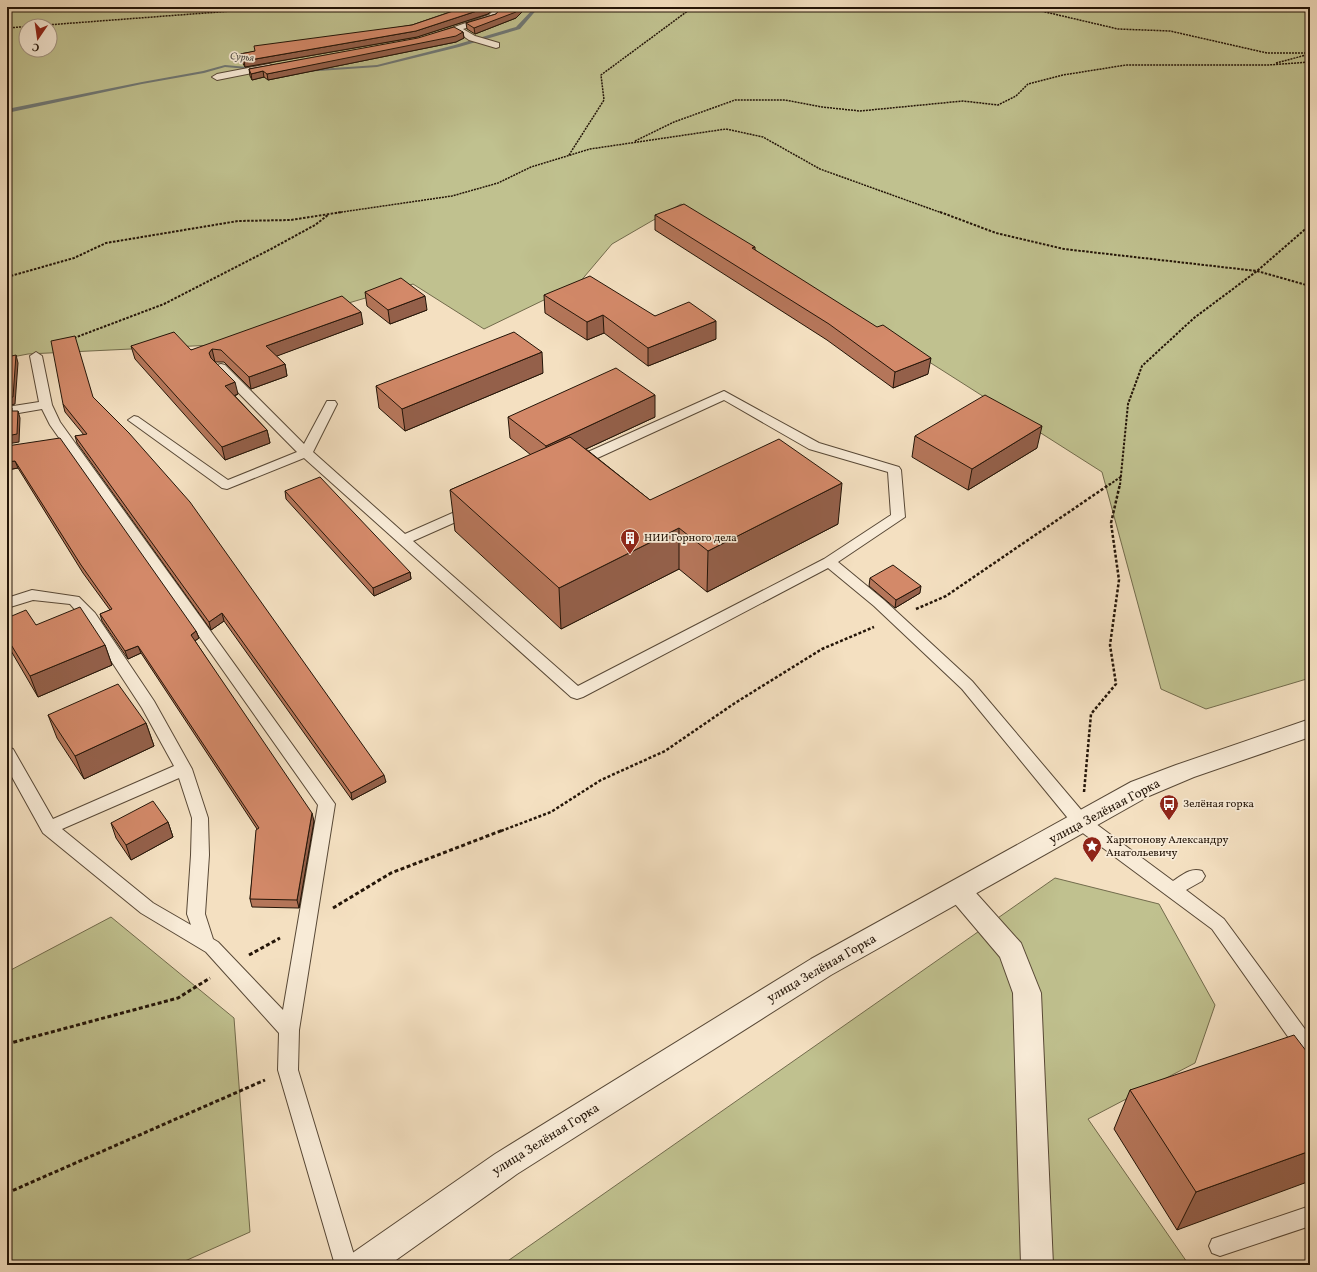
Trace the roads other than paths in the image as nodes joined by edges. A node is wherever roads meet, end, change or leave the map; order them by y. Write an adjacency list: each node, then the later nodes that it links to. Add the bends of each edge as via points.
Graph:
1 (502, 7): 2 (lane, via 492,17)
2 (458, 29): 3 (lane); 4 (lane, via 472,38)
3 (432, 36)
4 (496, 45)
5 (280, 65): 6 (lane)
6 (217, 77)
7 (36, 356): 10 (lane)
8 (219, 366): 16 (lane)
9 (331, 404): 16 (lane)
10 (46, 405): 11 (lane); 13 (lane)
11 (7, 411)
12 (134, 420): 16 (lane, via 227,485)
13 (67, 440): 14 (lane); 32 (lane, via 328,804)
14 (52, 442)
15 (814, 446): 17 (lane); 18 (lane, via 724,395); 21 (lane, via 894,470 898,517)
16 (306, 453): 20 (lane)
17 (800, 453)
18 (564, 468)
19 (484, 504): 20 (lane)
20 (403, 540): 21 (lane, via 577,693)
21 (829, 562): 26 (lane, via 879,603 967,685)
22 (7, 603): 25 (lane, via 32,595 74,600 90,616 148,705)
23 (1310, 728): 26 (street, улица Зелёная Горка, via 1148,786)
24 (7, 752): 27 (lane)
25 (184, 768): 27 (lane); 31 (lane, via 200,818 196,914)
26 (1082, 823): 29 (lane); 30 (street, улица Зелёная Горка)
27 (50, 828): 31 (lane, via 147,908)
28 (1196, 876): 29 (lane)
29 (1172, 890): 33 (lane, via 1218,924)
30 (959, 891): 37 (street, улица Зелёная Горка, via 821,968 533,1147); 38 (street, via 1012,951 1028,993)
31 (206, 944): 32 (lane, via 212,947)
32 (289, 1030): 36 (lane, via 288,1070)
33 (1310, 1052)
34 (1310, 1216): 35 (lane)
35 (1220, 1246)
36 (346, 1265)
37 (362, 1265)
38 (1037, 1265)

